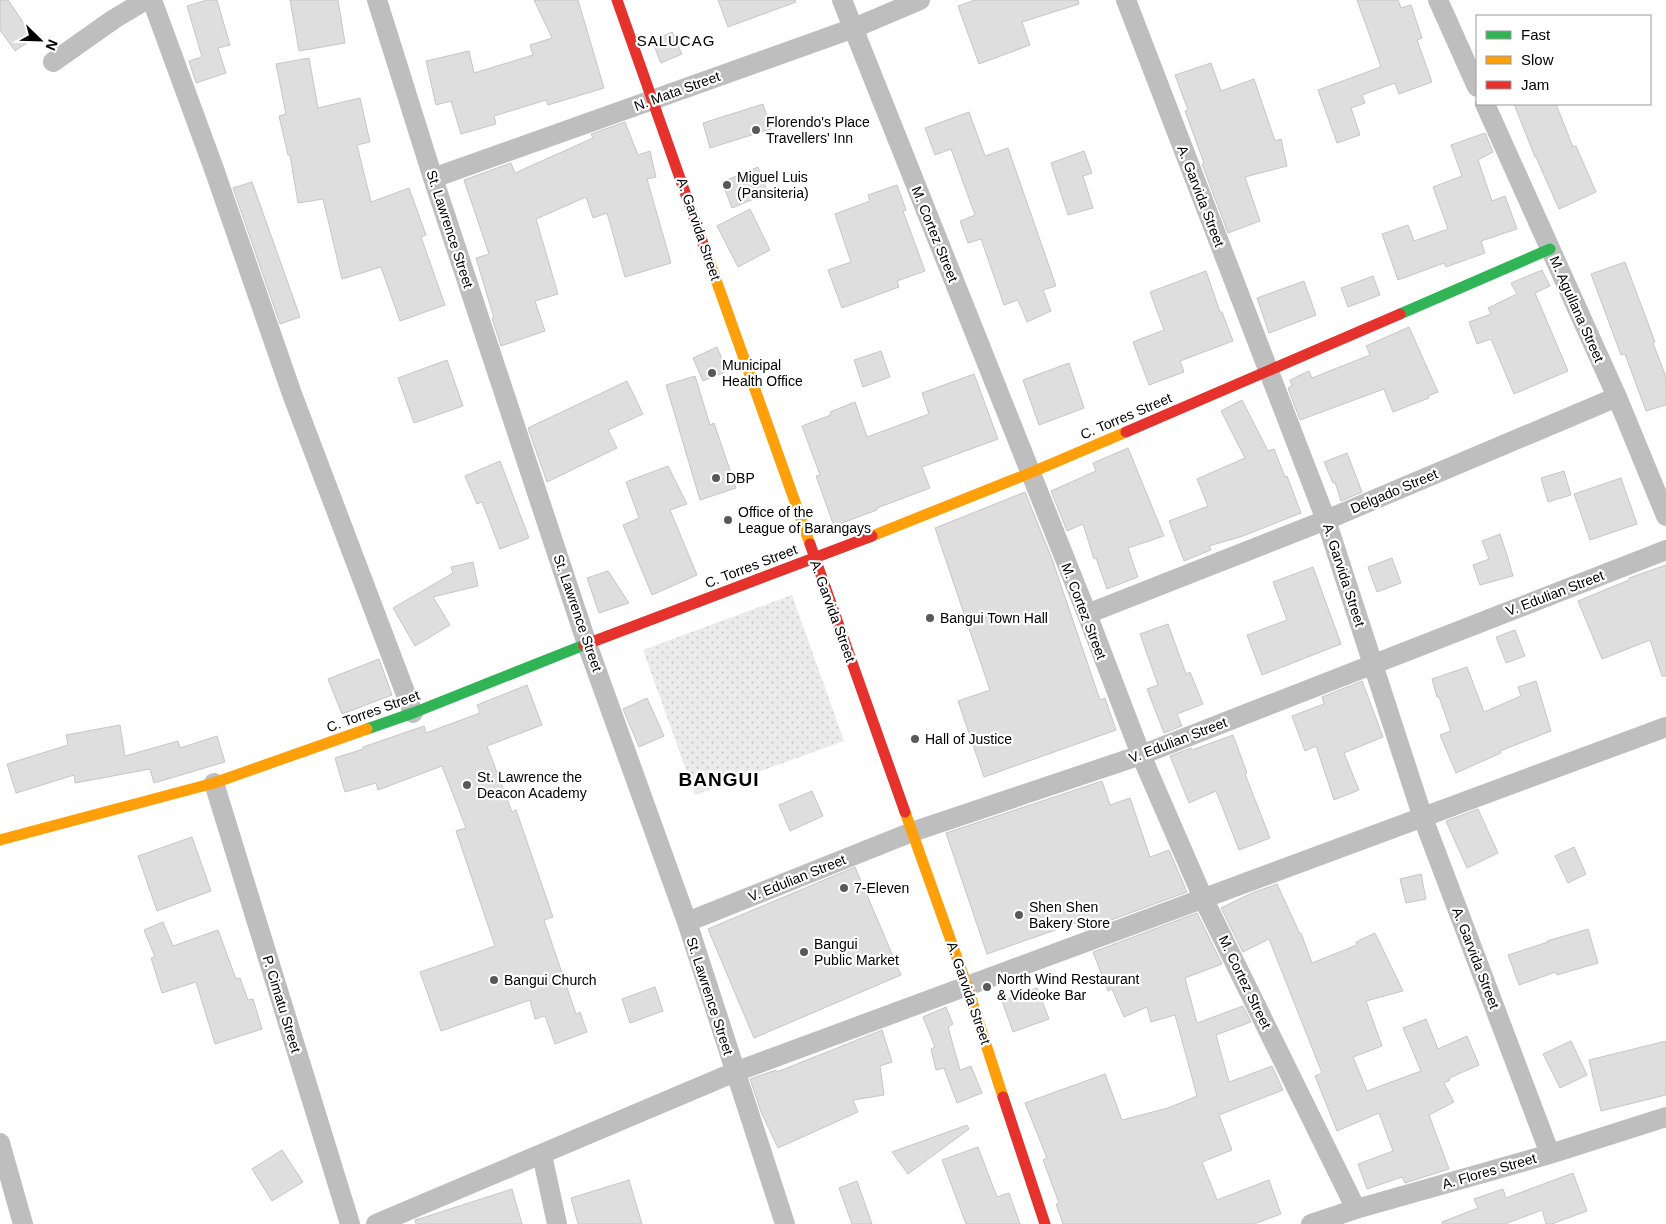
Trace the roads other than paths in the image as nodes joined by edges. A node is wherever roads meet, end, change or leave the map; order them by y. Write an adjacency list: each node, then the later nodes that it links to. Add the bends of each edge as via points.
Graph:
1 (146, 0): 10 (street)
2 (152, 0): 26 (street, via 292,394)
3 (378, 0): 14 (street, St. Lawrence Street)
4 (617, 0): 12 (street, A. Garvida Street)
5 (842, 0): 9 (street, M. Cortez Street)
6 (920, 0): 9 (street, N. Mata Street)
7 (1126, 0): 16 (street, A. Garvida Street)
8 (1438, 0): 11 (street)
9 (854, 28): 12 (street, N. Mata Street); 18 (street, M. Cortez Street)
10 (53, 62)
11 (1476, 85)
12 (653, 100): 14 (street, N. Mata Street); 22 (street, A. Garvida Street)
13 (1485, 105): 15 (street, M. Agullana Street)
14 (433, 178): 24 (street, St. Lawrence Street)
15 (1550, 249): 16 (street, C. Torres Street); 17 (street, M. Agullana Street)
16 (1268, 372): 18 (street, C. Torres Street); 20 (street, A. Garvida Street)
17 (1616, 397): 19 (street, M. Agullana Street); 20 (street, Delgado Street)
18 (1030, 473): 22 (street, C. Torres Street); 23 (street, M. Cortez Street)
19 (1666, 516)
20 (1326, 520): 23 (street, Delgado Street); 25 (street, A. Garvida Street)
21 (1666, 550): 25 (street, V. Edulian Street)
22 (814, 559): 24 (street, C. Torres Street); 31 (street, A. Garvida Street)
23 (1086, 614): 28 (street, M. Cortez Street)
24 (587, 644): 26 (street, C. Torres Street); 34 (street, St. Lawrence Street)
25 (1373, 664): 28 (street, V. Edulian Street); 30 (street, A. Garvida Street)
26 (413, 713): 29 (street, C. Torres Street)
27 (1666, 728): 30 (street)
28 (1141, 755): 31 (street, V. Edulian Street); 33 (street, M. Cortez Street)
29 (214, 784): 32 (street, C. Torres Street); 43 (street, P. Cimatu Street)
30 (1423, 818): 33 (street); 39 (street, A. Garvida Street)
31 (912, 832): 34 (street, V. Edulian Street); 35 (street, A. Garvida Street)
32 (0, 840)
33 (1203, 898): 35 (street); 41 (street, M. Cortez Street)
34 (687, 922): 36 (street, St. Lawrence Street)
35 (967, 986): 36 (street); 47 (street, A. Garvida Street)
36 (735, 1072): 40 (street); 46 (street, St. Lawrence Street)
37 (1666, 1117): 39 (street, A. Flores Street)
38 (0, 1143): 42 (street)
39 (1550, 1154): 41 (street, A. Flores Street)
40 (542, 1155): 44 (street); 45 (street)
41 (1356, 1208): 48 (street, A. Flores Street)
42 (23, 1224)
43 (350, 1224)
44 (376, 1224)
45 (557, 1224)
46 (784, 1224)
47 (1045, 1224)
48 (1310, 1224)

